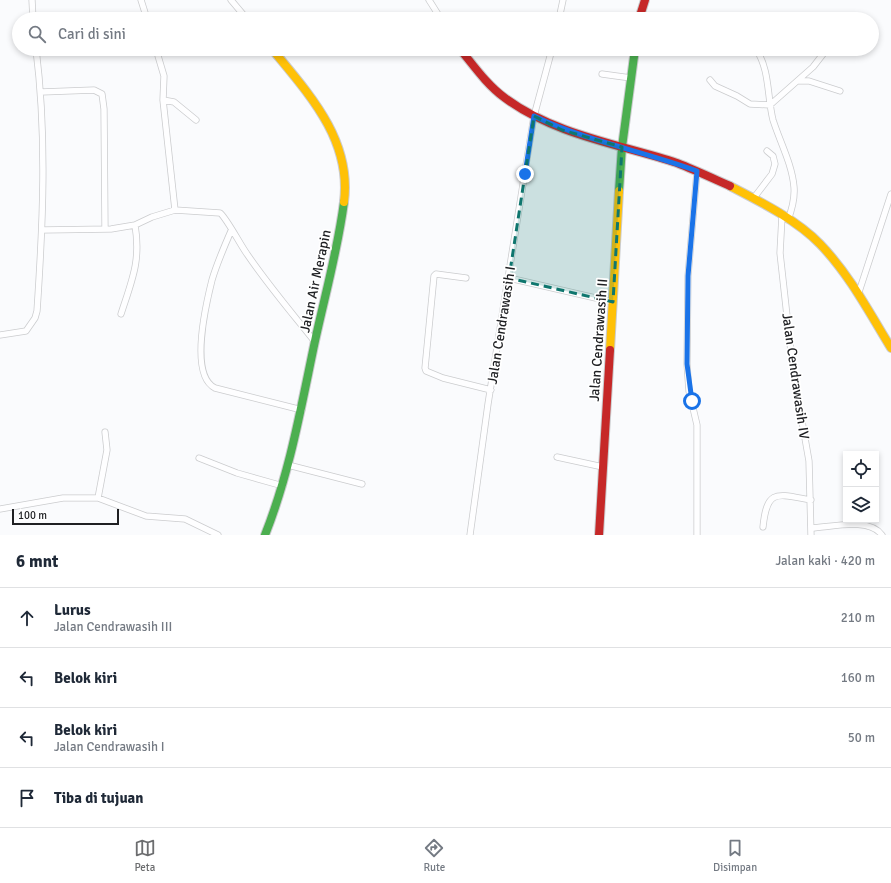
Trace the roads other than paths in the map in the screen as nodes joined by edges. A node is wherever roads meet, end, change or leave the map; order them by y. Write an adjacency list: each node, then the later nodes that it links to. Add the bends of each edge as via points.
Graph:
1 (32, 0): 7 (street)
2 (141, 0): 8 (street)
3 (231, 0): 9 (street)
4 (429, 0): 10 (street)
5 (564, 0): 11 (street)
6 (645, 0): 12 (street)
7 (33, 12)
8 (145, 12)
9 (240, 12)
10 (437, 12)
11 (561, 12)
12 (641, 12)
13 (37, 56): 25 (street)
14 (158, 56): 27 (street, via 164,76)
15 (278, 56): 48 (street, Jalan Air Merapin, via 300,81 330,128 341,149 345,165 344,202)
16 (466, 56): 29 (street, via 504,98)
17 (550, 56): 29 (street, Jalan Cendrawasih I)
18 (634, 56): 22 (street, Jalan Cendrawasih II)
19 (761, 56): 28 (street, Jalan Cendrawasih IV)
20 (821, 56): 24 (street)
21 (602, 74): 22 (street)
22 (631, 78): 31 (street, Jalan Cendrawasih II)
23 (710, 80): 28 (street, via 715,86 750,104)
24 (799, 81): 26 (street, via 809,81); 28 (street)
25 (42, 92): 39 (street, via 94,90 102,94); 40 (street)
26 (840, 92)
27 (163, 100): 30 (street, via 174,102); 36 (street)
28 (770, 105): 37 (street, Jalan Cendrawasih IV, via 792,176 794,200)
29 (534, 116): 31 (street, via 562,130); 43 (street, Jalan Cendrawasih I)
30 (196, 120)
31 (622, 147): 33 (street); 45 (street, Jalan Cendrawasih II)
32 (767, 151): 35 (street, via 774,156 774,170)
33 (697, 171): 35 (street); 68 (street, via 688,276 687,364 689,391 697,425)
34 (891, 194): 44 (street)
35 (753, 199): 37 (street)
36 (175, 210): 38 (street); 41 (street, via 220,213)
37 (785, 218): 44 (street, via 820,244); 60 (street, Jalan Cendrawasih IV, via 780,253 793,370 809,461)
38 (135, 225): 39 (street); 46 (street, via 138,242 137,265)
39 (105, 229): 40 (street)
40 (42, 230): 47 (street, via 35,318 26,331)
41 (231, 231): 48 (street); 51 (street, via 220,255 209,295 201,350 202,373 215,388)
42 (466, 278): 50 (street, via 436,274 434,276 425,368 426,371 443,378)
43 (509, 278): 45 (street); 50 (street, Jalan Cendrawasih I)
44 (858, 295): 49 (street)
45 (613, 302): 56 (street, Jalan Cendrawasih II)
46 (121, 314)
47 (0, 335)
48 (315, 342): 51 (street, Jalan Air Merapin)
49 (891, 348)
50 (491, 390): 66 (street, Jalan Cendrawasih I)
51 (302, 410): 55 (street, Jalan Air Merapin)
52 (105, 432): 59 (street, via 107,450)
53 (557, 457): 56 (street)
54 (200, 458): 58 (street, via 237,473)
55 (288, 465): 57 (street); 58 (street, Jalan Air Merapin)
56 (603, 467): 67 (street, Jalan Cendrawasih II)
57 (362, 484)
58 (283, 486): 65 (street, Jalan Air Merapin)
59 (98, 498): 61 (street, via 63,498); 64 (street, via 146,516 185,519)
60 (810, 500): 62 (street, via 782,495 772,498 765,507); 63 (street, Jalan Cendrawasih IV)
61 (0, 509)
62 (763, 527)
63 (811, 528): 69 (street, Jalan Cendrawasih IV); 70 (street, via 862,524 872,526)
64 (218, 535)
65 (265, 535)
66 (470, 535)
67 (599, 535)
68 (697, 535)
69 (811, 535)
70 (882, 535)

